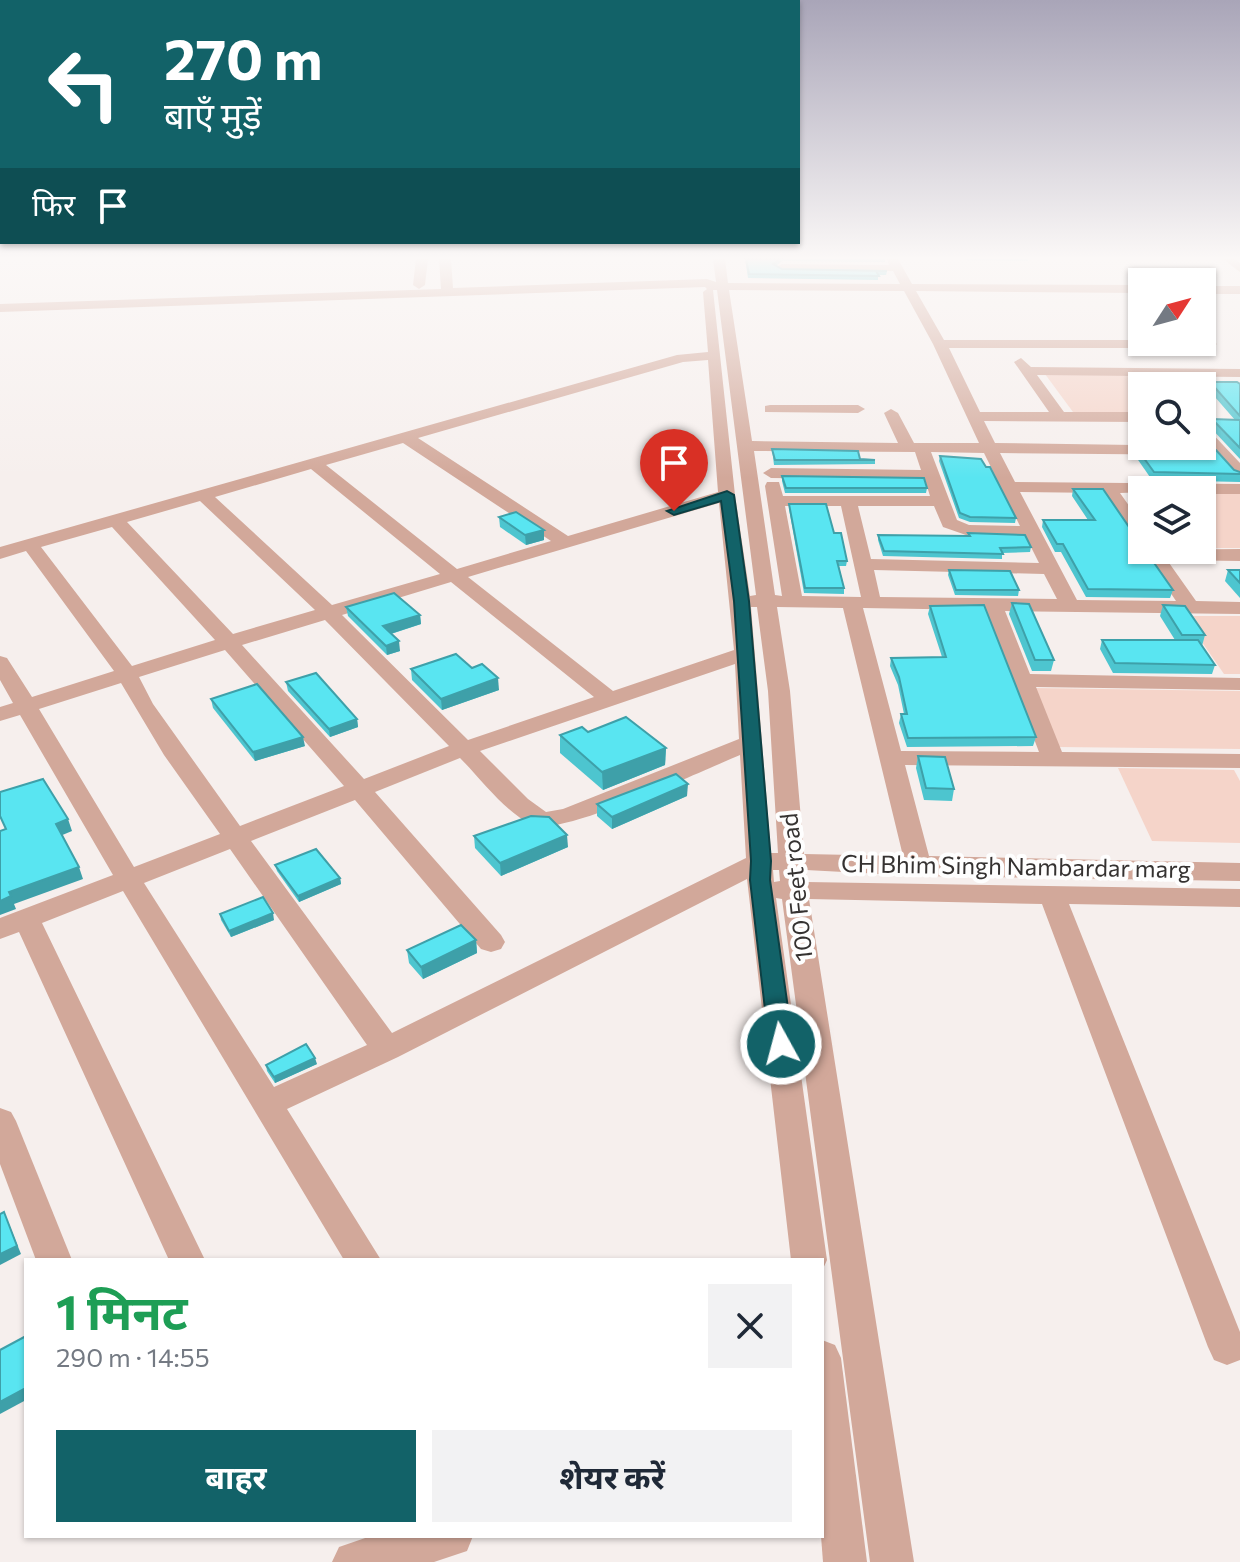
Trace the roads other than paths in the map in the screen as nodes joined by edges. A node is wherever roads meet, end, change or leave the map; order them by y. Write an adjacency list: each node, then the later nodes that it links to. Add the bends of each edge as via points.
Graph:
1 (713, 332): 8 (street, 100 Feet road)
2 (726, 332): 21 (street, 100 Feet road)
3 (933, 332): 5 (street)
4 (1128, 342): 6 (street)
5 (940, 344): 6 (street); 16 (street)
6 (1009, 344): 9 (street)
7 (1216, 350): 12 (street)
8 (713, 356): 20 (street, via 682,358); 34 (street, 100 Feet road)
9 (1027, 371): 10 (street); 17 (street)
10 (1149, 372)
11 (1216, 373): 12 (street)
12 (1239, 373)
13 (770, 409): 19 (street)
14 (858, 409): 19 (street)
15 (891, 413): 23 (street)
16 (975, 416): 17 (street); 24 (street)
17 (1059, 416): 18 (street)
18 (1128, 417)
19 (824, 427): 21 (street); 23 (street)
20 (404, 436): 26 (street); 41 (street)
21 (755, 446): 27 (street); 50 (street, 100 Feet road)
22 (1216, 446): 25 (street)
23 (915, 448): 24 (street); 29 (street)
24 (990, 449): 25 (street); 30 (street)
25 (1220, 450): 28 (street)
26 (313, 463): 33 (street); 49 (street)
27 (771, 473): 29 (street); 35 (street)
28 (1240, 473)
29 (931, 475): 37 (street)
30 (1009, 487): 31 (street); 40 (street)
31 (1108, 488): 32 (street); 38 (street)
32 (1240, 489)
33 (203, 495): 39 (street); 57 (street)
34 (727, 495): 41 (street); 50 (street, 100 Feet road)
35 (776, 501): 36 (street); 51 (street)
36 (848, 501): 37 (street); 46 (street)
37 (941, 501): 40 (street, via 949,523 957,528)
38 (1128, 517)
39 (116, 521): 42 (street); 58 (street)
40 (1033, 532): 48 (street)
41 (566, 543): 49 (street)
42 (30, 544): 43 (street); 61 (street)
43 (0, 553)
44 (1216, 554): 45 (street)
45 (1240, 555)
46 (861, 564): 48 (street); 52 (street)
47 (1160, 564): 55 (street)
48 (1052, 569): 54 (street)
49 (453, 576): 57 (street); 64 (street)
50 (753, 601): 51 (street); 59 (street, 100 Feet road); 73 (street, 100 Feet road, via 779,691)
51 (793, 602): 52 (street)
52 (862, 603): 53 (street); 68 (street)
53 (993, 605): 54 (street); 62 (street)
54 (1070, 606): 55 (street)
55 (1190, 607): 56 (street)
56 (1240, 608)
57 (329, 613): 58 (street); 67 (street)
58 (229, 642): 61 (street); 71 (street)
59 (743, 654): 64 (street); 66 (street, 100 Feet road)
60 (0, 662): 65 (street)
61 (127, 674): 65 (street); 72 (street, via 150,717)
62 (1024, 680): 63 (street); 69 (street)
63 (1240, 684)
64 (608, 698): 67 (street)
65 (14, 710): 77 (street)
66 (750, 743): 67 (street, via 551,820 532,815); 76 (street, 100 Feet road)
67 (463, 749): 71 (street)
68 (892, 758): 69 (street); 74 (street)
69 (1053, 759): 70 (street)
70 (1240, 761)
71 (359, 788): 72 (street); 82 (street)
72 (234, 837): 77 (street); 83 (street)
73 (793, 860): 74 (street, CH Bhim Singh Nambardar marg); 76 (street, CH Bhim Singh Nambardar marg); 78 (street, 100 Feet road)
74 (919, 867): 75 (street, CH Bhim Singh Nambardar marg)
75 (1240, 872)
76 (761, 876): 78 (street, CH Bhim Singh Nambardar marg); 83 (street); 89 (street, 100 Feet road)
77 (129, 880): 81 (street); 84 (street)
78 (794, 890): 79 (street, CH Bhim Singh Nambardar marg); 96 (street, 100 Feet road)
79 (1052, 895): 80 (street, CH Bhim Singh Nambardar marg); 90 (street)
80 (1240, 898)
81 (13, 924): 87 (street)
82 (491, 942)
83 (387, 1049): 84 (street)
84 (266, 1105): 88 (street)
85 (0, 1121): 86 (street)
86 (53, 1258)
87 (186, 1258)
88 (362, 1258)
89 (809, 1258)
90 (1227, 1347)
91 (824, 1390): 92 (street)
92 (827, 1437): 95 (street)
93 (444, 1538): 94 (street)
94 (354, 1562)
95 (845, 1562)
96 (892, 1562)

